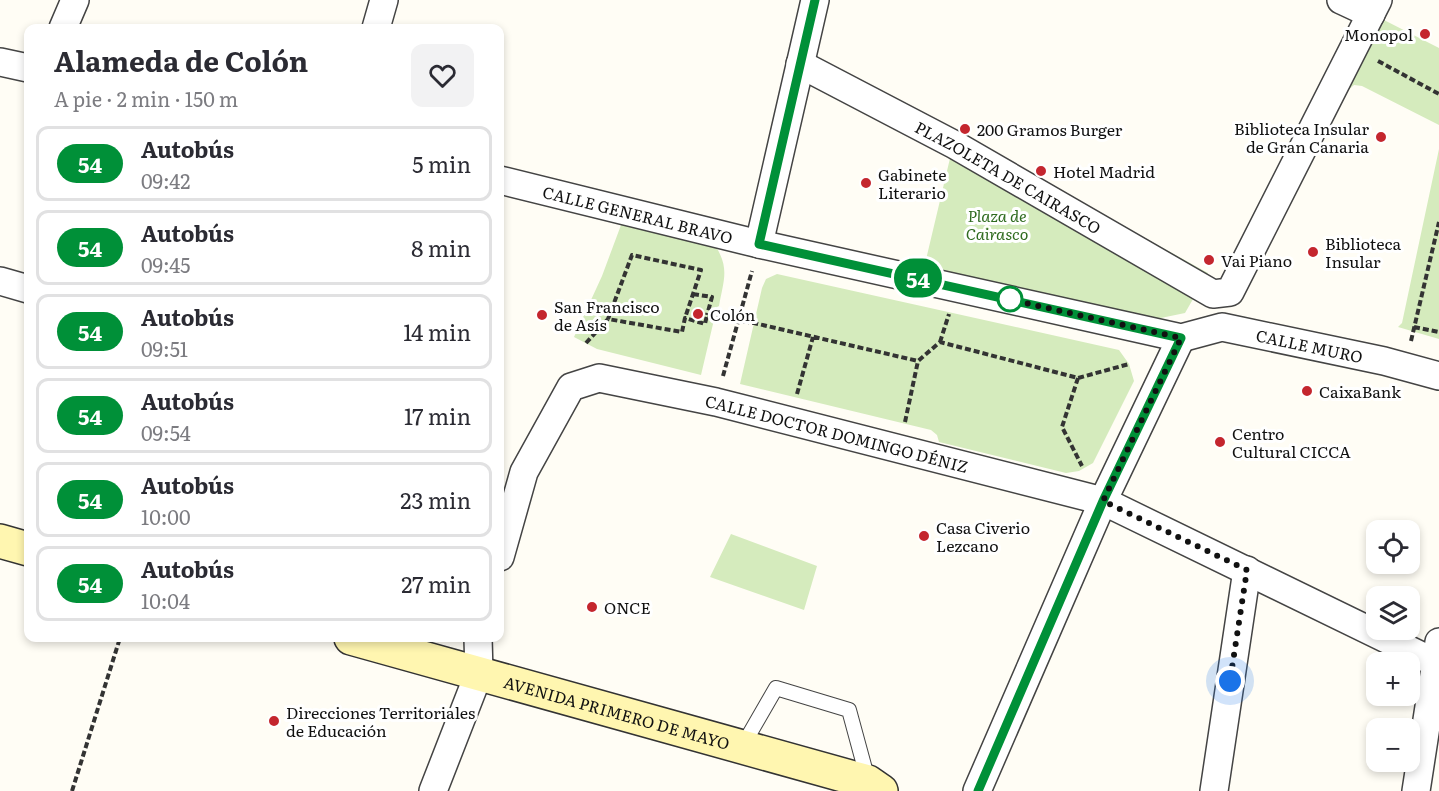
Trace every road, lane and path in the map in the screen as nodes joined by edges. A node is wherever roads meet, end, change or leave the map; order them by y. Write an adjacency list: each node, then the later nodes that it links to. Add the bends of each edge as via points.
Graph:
1 (75, 0): 6 (street)
2 (384, 0): 7 (street)
3 (815, 0): 10 (street)
4 (1341, 0): 5 (street)
5 (1375, 7): 8 (street)
6 (65, 24)
7 (377, 24)
8 (1354, 48): 12 (path); 18 (street)
9 (0, 62): 11 (street)
10 (800, 64): 15 (street); 18 (street, PLAZOLETA DE CAIRASCO)
11 (24, 67)
12 (1439, 94)
13 (504, 181): 15 (street, CALLE GENERAL BRAVO)
14 (1439, 222): 25 (path)
15 (759, 244): 23 (path); 28 (street, CALLE GENERAL BRAVO)
16 (0, 281): 17 (street)
17 (24, 288)
18 (1221, 293): 24 (street)
19 (693, 294): 20 (path, via 712,297); 21 (path); 22 (path, via 701,270 632,255)
20 (707, 315): 21 (path, via 705,324); 23 (path)
21 (685, 318): 22 (path, via 682,332)
22 (608, 319): 29 (path)
23 (740, 321): 27 (path); 36 (path)
24 (1222, 327): 28 (street, CALLE MURO); 33 (street, CALLE MURO)
25 (1414, 327): 26 (path); 30 (path)
26 (1439, 333)
27 (813, 337): 31 (path); 35 (path)
28 (1181, 338): 39 (street)
29 (586, 343)
30 (1409, 348)
31 (918, 361): 34 (path, via 940,342); 37 (path)
32 (1129, 364): 34 (path)
33 (1439, 376)
34 (1078, 378): 38 (path, via 1062,427)
35 (796, 398)
36 (716, 402): 39 (street, CALLE DOCTOR DOMINGO DÉNIZ); 41 (street, CALLE DOCTOR DOMINGO DÉNIZ, via 599,378 571,387 524,472)
37 (904, 423)
38 (1084, 469)
39 (1103, 501): 43 (street, CALLE DOCTOR DOMINGO DÉNIZ); 53 (street)
40 (0, 541): 42 (street)
41 (504, 543)
42 (24, 548)
43 (1247, 570): 47 (street, CALLE DOCTOR DOMINGO DÉNIZ); 54 (street)
44 (119, 642): 51 (path)
45 (366, 642): 48 (street, AVENIDA PRIMERO DE MAYO)
46 (478, 642): 48 (street)
47 (1437, 653): 55 (street)
48 (479, 673): 49 (street, AVENIDA PRIMERO DE MAYO); 52 (street)
49 (742, 747): 50 (street, AVENIDA PRIMERO DE MAYO); 50 (lane, via 776,688 849,710)
50 (875, 787)
51 (72, 791)
52 (433, 791)
53 (978, 791)
54 (1214, 791)
55 (1416, 791)

